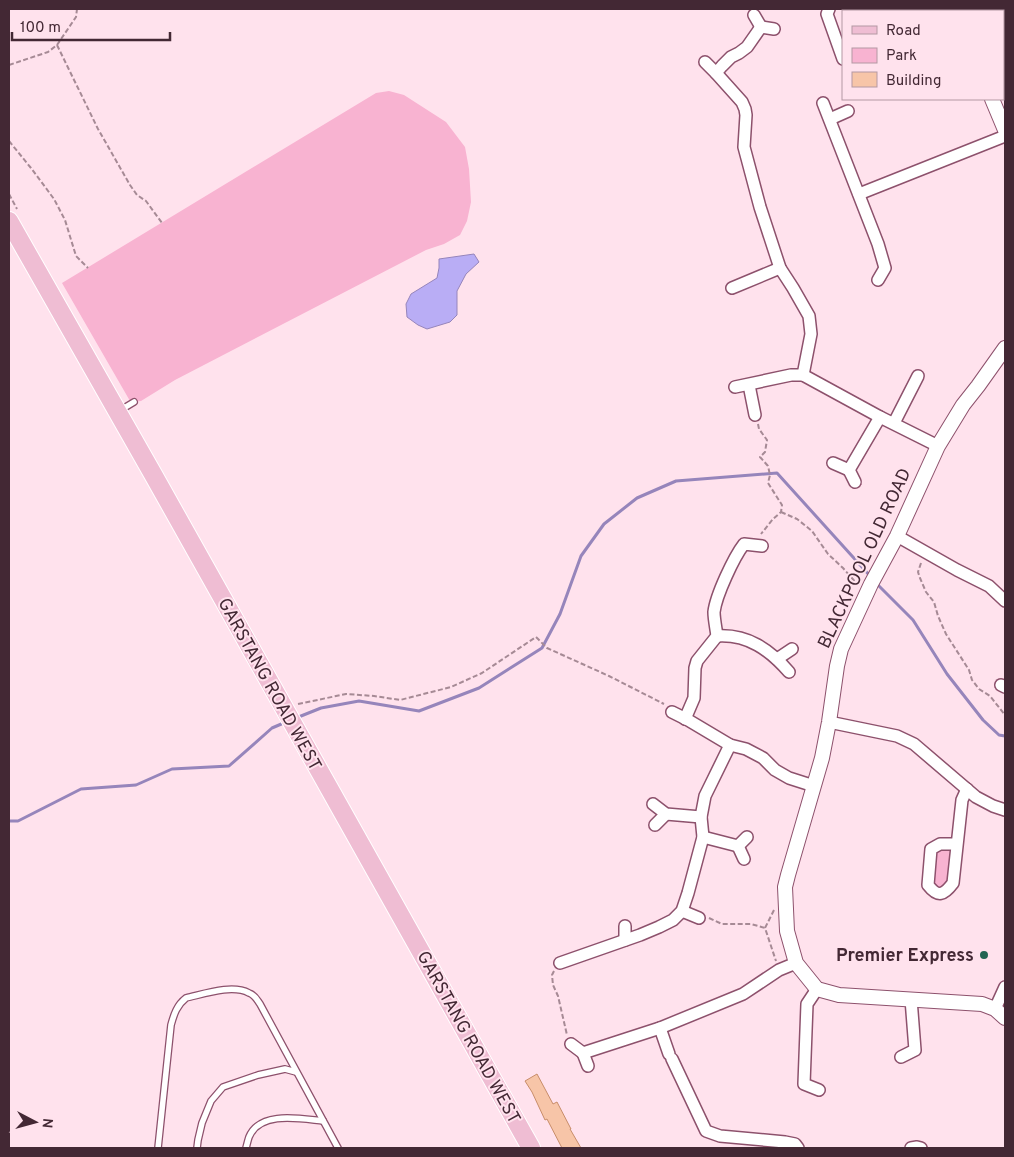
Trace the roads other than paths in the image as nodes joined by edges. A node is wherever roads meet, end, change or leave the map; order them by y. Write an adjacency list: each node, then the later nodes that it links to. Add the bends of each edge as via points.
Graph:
1 (829, 9): 5 (street, via 827,14)
2 (754, 15): 3 (street)
3 (761, 27): 4 (street); 7 (street, via 748,47 731,57)
4 (774, 29)
5 (842, 56)
6 (705, 62): 7 (street)
7 (716, 73): 16 (street, via 745,109 744,147)
8 (992, 100): 12 (street)
9 (823, 103): 11 (street)
10 (848, 111): 11 (street)
11 (830, 119): 14 (street)
12 (1005, 130)
13 (1005, 136): 14 (street)
14 (859, 194): 17 (street)
15 (9, 221): 27 (main road, GARSTANG ROAD WEST)
16 (780, 268): 20 (street); 22 (street, via 809,316 812,334)
17 (885, 268): 18 (street); 19 (street)
18 (897, 272)
19 (878, 280)
20 (732, 288)
21 (1005, 348): 31 (street, BLACKPOOL OLD ROAD, via 963,405)
22 (804, 375): 24 (street); 29 (street)
23 (918, 376): 30 (street)
24 (748, 385): 25 (street); 28 (street)
25 (735, 387)
26 (134, 402): 27 (lane)
27 (117, 412): 81 (main road, GARSTANG ROAD WEST)
28 (756, 415)
29 (880, 417): 30 (street); 33 (street)
30 (894, 423): 31 (street)
31 (938, 446): 35 (street, BLACKPOOL OLD ROAD)
32 (833, 463): 33 (street)
33 (849, 470): 34 (street)
34 (855, 482)
35 (897, 536): 37 (street, via 990,586); 44 (street, BLACKPOOL OLD ROAD, via 841,649)
36 (750, 542): 38 (street, via 738,551 721,587 714,613)
37 (1004, 598)
38 (717, 636): 40 (street, via 746,639); 43 (street, via 695,668 694,698)
39 (792, 649): 40 (street)
40 (777, 659): 41 (street)
41 (789, 672)
42 (672, 712): 43 (street)
43 (685, 719): 45 (street)
44 (829, 722): 46 (street, BLACKPOOL OLD ROAD); 47 (street, via 905,739)
45 (730, 745): 46 (street, via 763,758 789,778); 51 (street, via 705,796)
46 (814, 786): 63 (street, BLACKPOOL OLD ROAD, via 785,887 787,931)
47 (967, 789): 49 (street, via 992,806); 55 (street, via 962,800)
48 (653, 804): 50 (street)
49 (1005, 810)
50 (666, 814): 51 (street); 52 (street)
51 (701, 817): 53 (street)
52 (656, 825)
53 (702, 837): 56 (street); 58 (street)
54 (747, 837): 56 (street)
55 (957, 844)
56 (738, 846): 57 (street)
57 (744, 859)
58 (682, 911): 59 (street); 61 (street, via 673,920)
59 (698, 917)
60 (625, 926): 61 (street)
61 (625, 940): 62 (street)
62 (560, 963)
63 (796, 963): 65 (street, BLACKPOOL OLD ROAD); 68 (street, via 779,970 743,994)
64 (1005, 988): 67 (street)
65 (817, 989): 66 (street, via 839,995); 74 (street, via 807,1004 804,1084)
66 (911, 999): 67 (street, via 982,1004); 71 (street, via 915,1050)
67 (1000, 1013)
68 (660, 1028): 70 (street); 76 (street, via 706,1131)
69 (571, 1044): 70 (street)
70 (583, 1053): 72 (street)
71 (901, 1057)
72 (588, 1066)
73 (296, 1072): 75 (lane); 77 (lane, via 260,1004 249,992 227,989 186,998 177,1008 171,1025); 78 (lane, via 285,1069 223,1087 211,1101)
74 (819, 1090)
75 (323, 1121): 79 (lane, via 288,1117 266,1122 255,1128); 80 (lane)
76 (748, 1143): 82 (street, via 785,1142)
77 (158, 1148)
78 (197, 1148)
79 (246, 1148)
80 (338, 1148)
81 (531, 1148)
82 (798, 1148)
83 (911, 1148): 84 (street)
84 (921, 1148)

